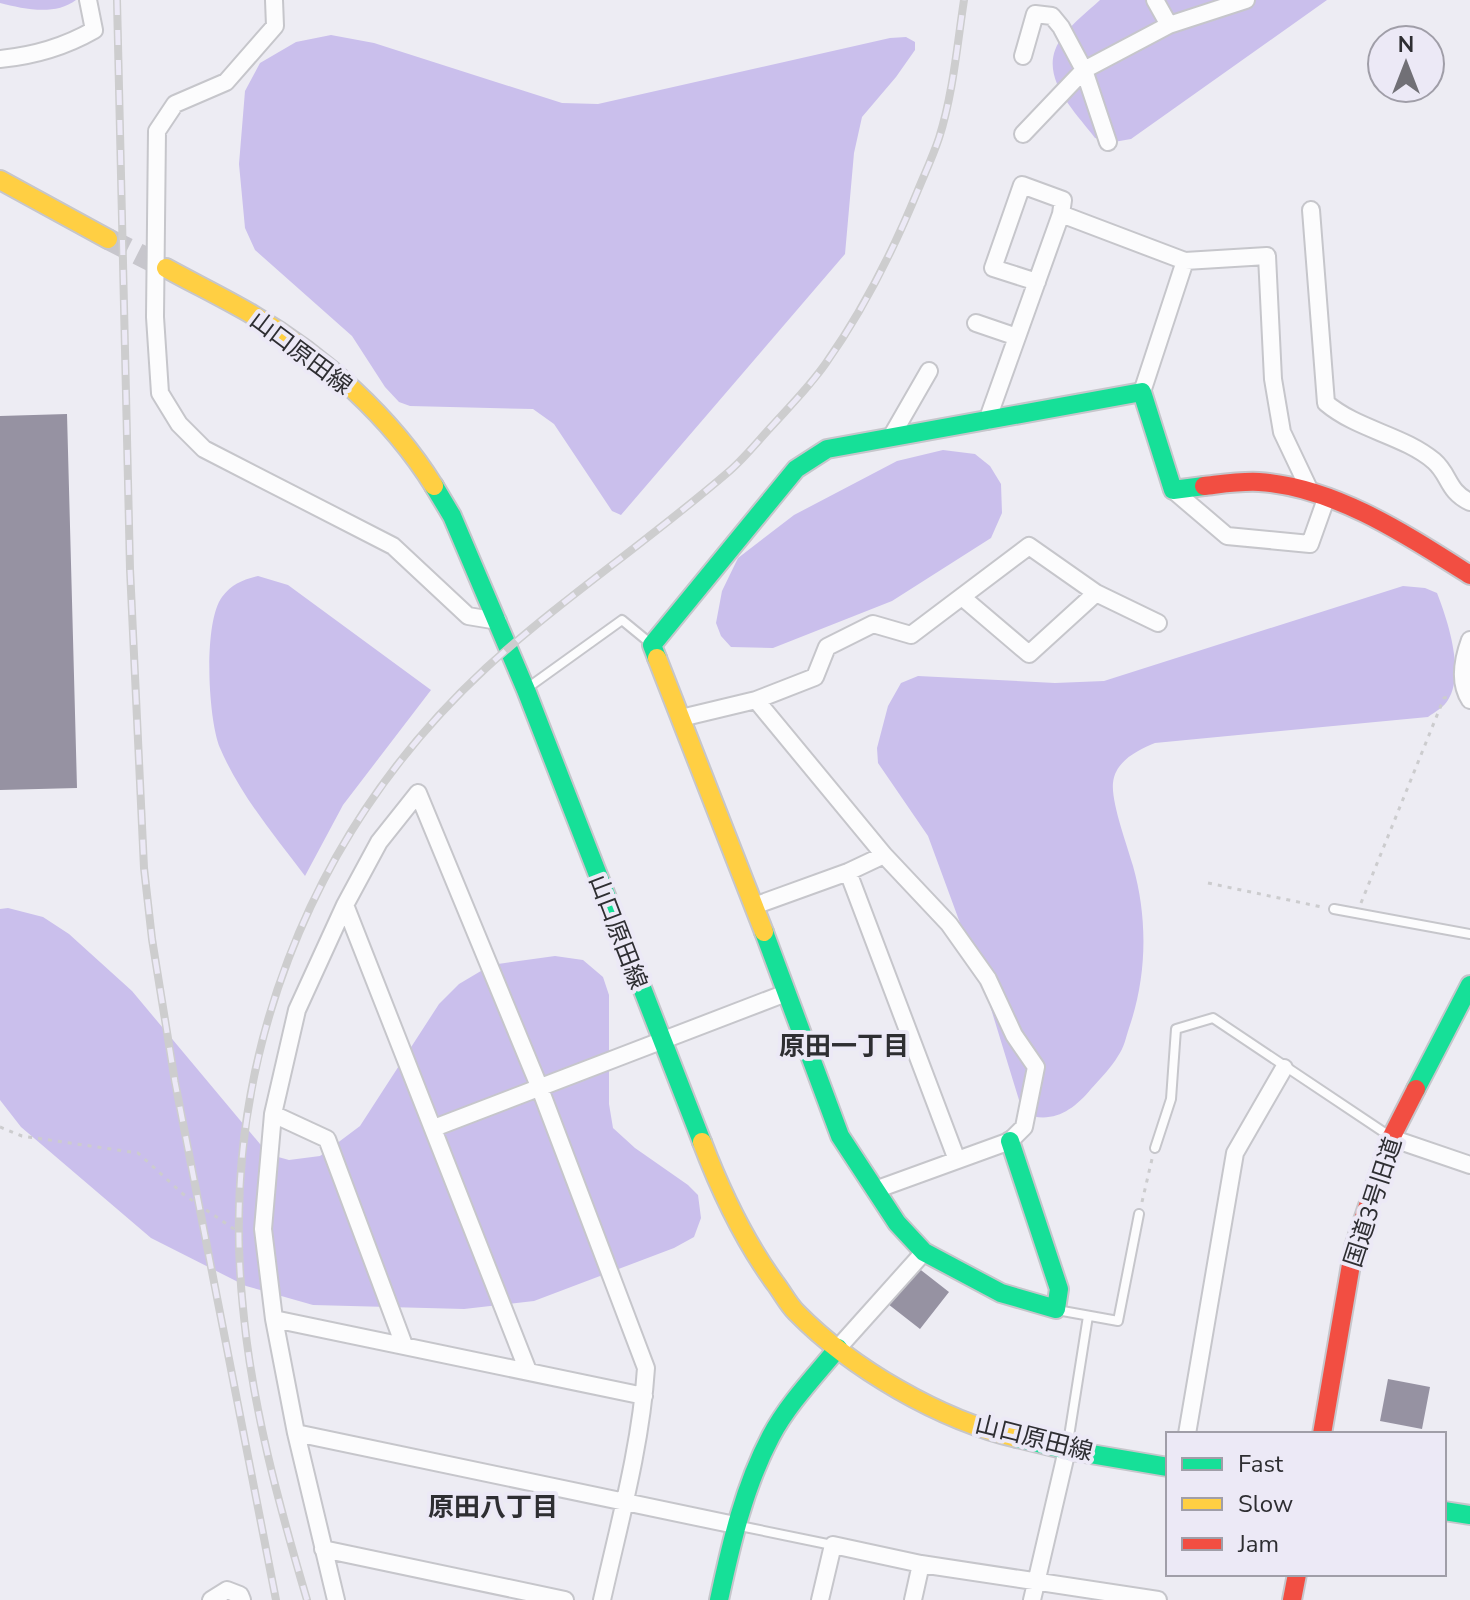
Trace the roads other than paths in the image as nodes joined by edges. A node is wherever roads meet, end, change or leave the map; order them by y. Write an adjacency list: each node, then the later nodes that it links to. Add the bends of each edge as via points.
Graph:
1 (88, 0): 8 (street, via 94,30 21,57)
2 (274, 0): 31 (street, via 275,26 226,82 175,104 157,131 155,317 160,393 179,424 204,449 393,546 468,616)
3 (1155, 0): 6 (street)
4 (1246, 0): 6 (street)
5 (1035, 7): 7 (street); 9 (street, via 1061,27)
6 (1169, 25): 9 (street)
7 (1023, 56)
8 (0, 59)
9 (1084, 70): 10 (street); 11 (street)
10 (1023, 134)
11 (1108, 142)
12 (0, 180): 15 (street)
13 (1311, 210): 27 (street, via 1326,403 1343,417 1421,451 1438,464 1459,497)
14 (1061, 214): 16 (street); 18 (street); 18 (street, via 1063,200 1022,185 993,268)
15 (108, 239)
16 (1185, 261): 22 (street); 26 (street, via 1267,256 1273,379 1282,432)
17 (166, 268): 31 (street, 山口原田線, via 255,316 322,363 374,411 418,461 452,516)
18 (1037, 282): 20 (street)
19 (976, 323): 20 (street)
20 (1017, 337): 23 (street)
21 (929, 371): 24 (street)
22 (1142, 392): 23 (street); 25 (street)
23 (987, 421): 24 (street)
24 (891, 437): 34 (street, via 827,449 796,469)
25 (1173, 490): 26 (street, via 1259,482); 26 (street, via 1227,536 1310,544)
26 (1318, 495): 28 (street, via 1409,537)
27 (1470, 502)
28 (1470, 575)
29 (1096, 593): 30 (street, via 1029,546); 30 (street, via 1029,654); 32 (street)
30 (962, 597): 37 (street, via 911,635 873,624 827,647 815,677)
31 (498, 621): 35 (street, 山口原田線)
32 (1158, 623)
33 (1470, 640): 36 (street, via 1463,659)
34 (652, 645): 35 (lane, via 622,620); 38 (street)
35 (526, 690): 47 (street, 山口原田線)
36 (1467, 696)
37 (756, 700): 38 (street); 39 (street)
38 (681, 718): 42 (street)
39 (884, 855): 40 (street); 53 (street, via 957,935 988,979 1036,1067 1024,1127)
40 (848, 872): 42 (street); 55 (street)
41 (345, 905): 49 (street, via 379,842 418,793); 50 (street, via 297,1010); 51 (street)
42 (754, 906): 46 (street)
43 (1334, 909): 44 (lane)
44 (1470, 934)
45 (1470, 985): 52 (street, 国道3号旧道)
46 (786, 993): 47 (street); 57 (street, via 840,1136)
47 (661, 1042): 49 (street); 64 (street, 山口原田線, via 721,1192 751,1250 795,1311)
48 (1284, 1068): 52 (lane); 54 (lane, via 1213,1018 1176,1029 1171,1099); 67 (street, via 1235,1153)
49 (539, 1086): 51 (street); 66 (street, via 646,1368)
50 (273, 1114): 62 (street, via 263,1229); 63 (street, via 327,1139)
51 (434, 1128): 65 (street)
52 (1391, 1138): 56 (street); 68 (street, 国道3号旧道, via 1354,1247)
53 (1010, 1141): 55 (street); 60 (street, via 1059,1289)
54 (1155, 1148)
55 (957, 1160): 57 (street)
56 (1470, 1165)
57 (875, 1190): 59 (street)
58 (1139, 1214): 61 (lane, via 1118,1321)
59 (924, 1252): 60 (street, via 1001,1293); 64 (street)
60 (1056, 1309): 61 (lane)
61 (1088, 1316): 70 (lane)
62 (274, 1319): 63 (street); 69 (street)
63 (404, 1345): 65 (street)
64 (838, 1348): 70 (street, 山口原田線, via 915,1400 991,1432); 75 (street, via 772,1435)
65 (528, 1371): 66 (street)
66 (644, 1396): 72 (street)
67 (1187, 1432)
68 (1322, 1432)
69 (296, 1433): 72 (street); 77 (street)
70 (1067, 1450): 71 (street, 山口原田線); 80 (street)
71 (1166, 1467)
72 (625, 1500): 75 (street); 85 (street)
73 (1446, 1511): 74 (street)
74 (1470, 1515)
75 (735, 1525): 76 (lane); 86 (street)
76 (833, 1545): 78 (street); 87 (street)
77 (323, 1549): 83 (street); 84 (street)
78 (921, 1564): 80 (street); 88 (street)
79 (1297, 1576): 91 (street)
80 (1035, 1582): 89 (street); 90 (street)
81 (211, 1600): 82 (street, via 227,1590)
82 (242, 1600)
83 (336, 1600)
84 (565, 1600)
85 (602, 1600)
86 (719, 1600)
87 (820, 1600)
88 (913, 1600)
89 (1032, 1600)
90 (1160, 1600)
91 (1292, 1600)

